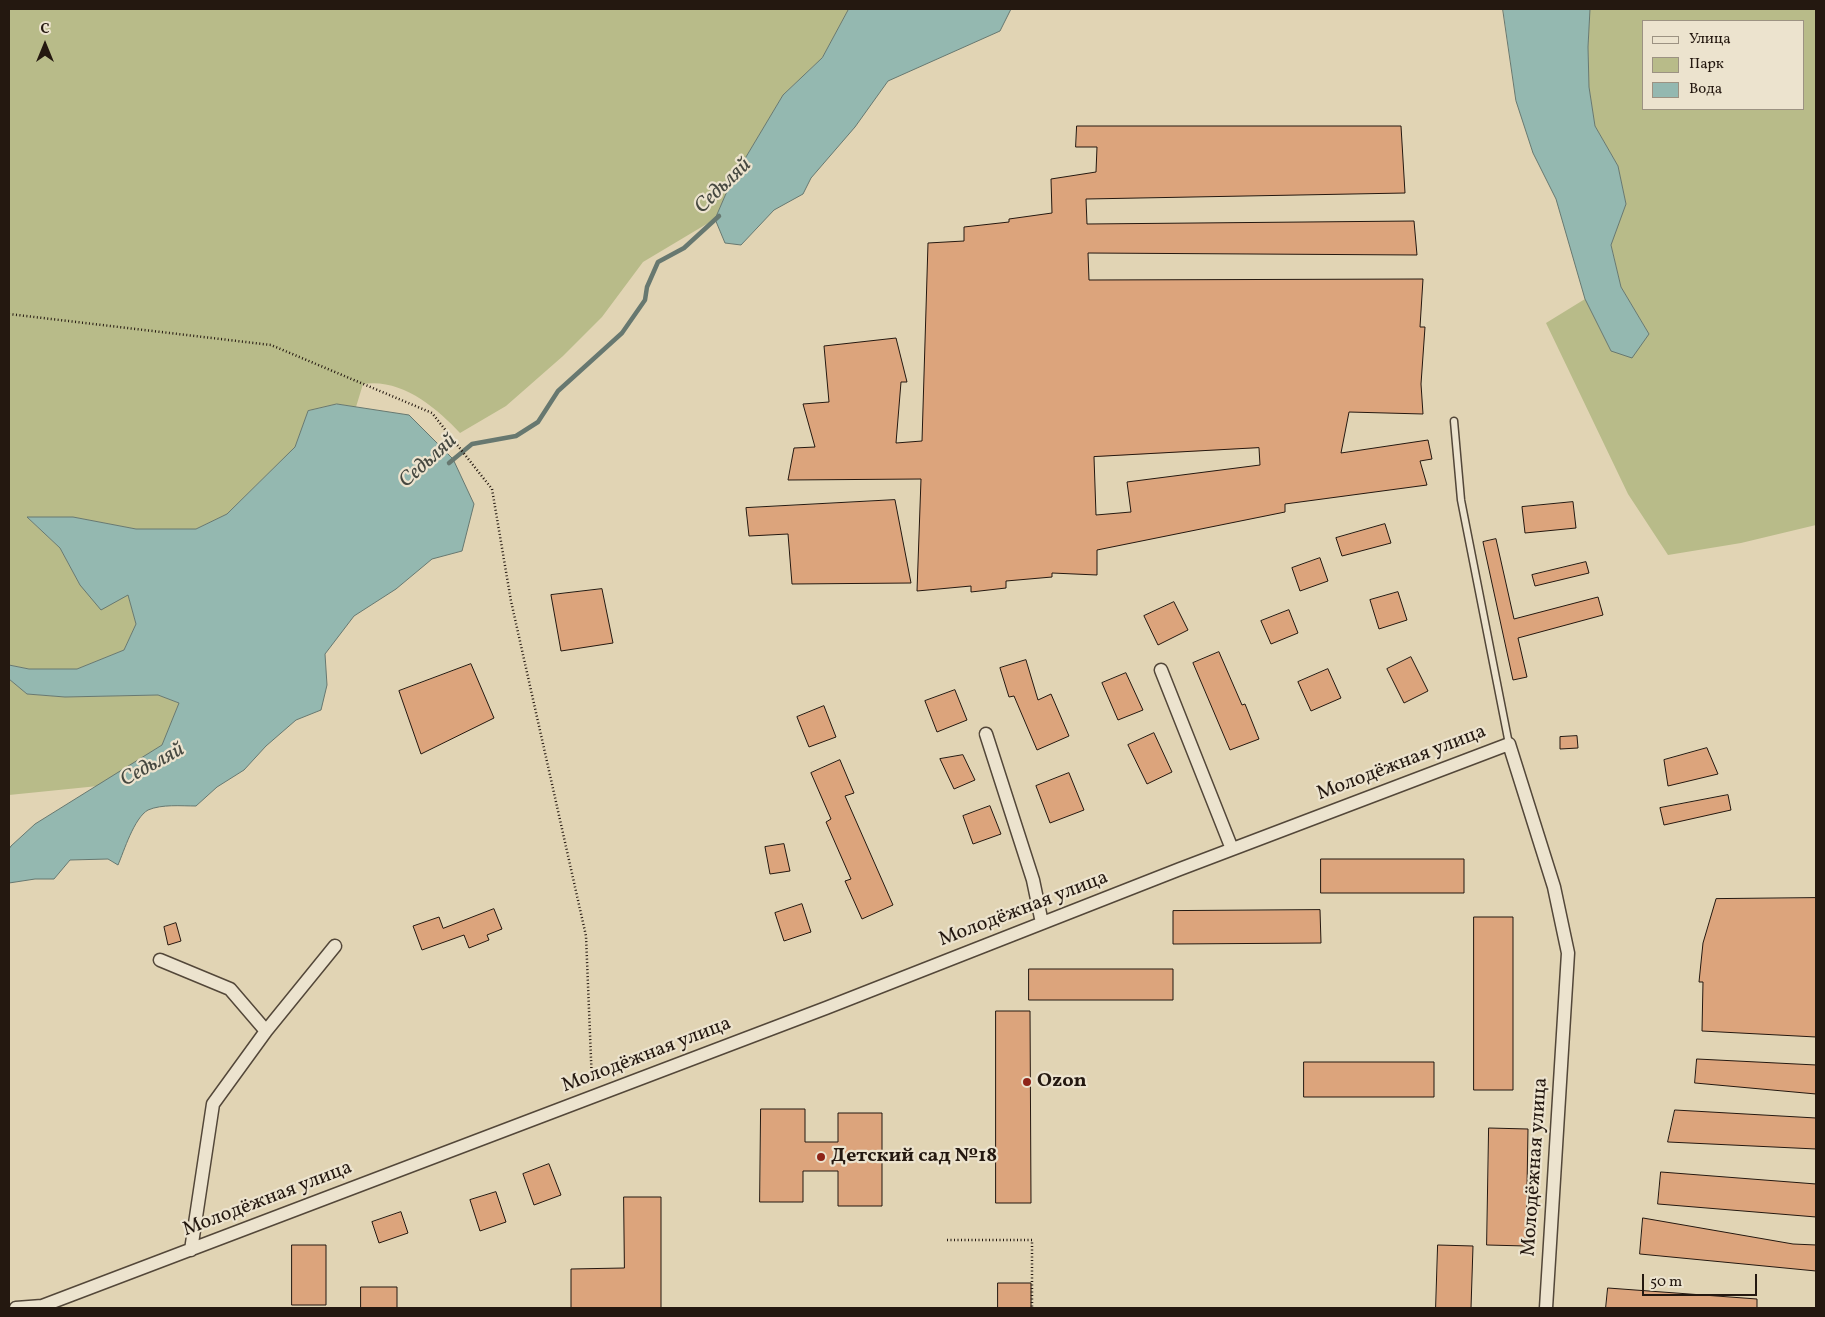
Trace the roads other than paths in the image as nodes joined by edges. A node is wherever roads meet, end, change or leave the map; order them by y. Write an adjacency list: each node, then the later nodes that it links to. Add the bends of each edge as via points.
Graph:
1 (1454, 421): 4 (lane, via 1462,500)
2 (1162, 670): 5 (street)
3 (986, 734): 6 (street, via 1033,880)
4 (1509, 744): 5 (street, Молодёжная улица); 13 (street, Молодёжная улица, via 1554,887 1568,953)
5 (1232, 849): 6 (street, Молодёжная улица)
6 (1042, 923): 10 (street, Молодёжная улица)
7 (335, 946): 9 (street)
8 (160, 960): 9 (street, via 230,989)
9 (266, 1031): 10 (street, via 212,1104)
10 (191, 1250): 11 (street, Молодёжная улица)
11 (47, 1307): 12 (street, Молодёжная улица)
12 (16, 1308)
13 (1546, 1308)

